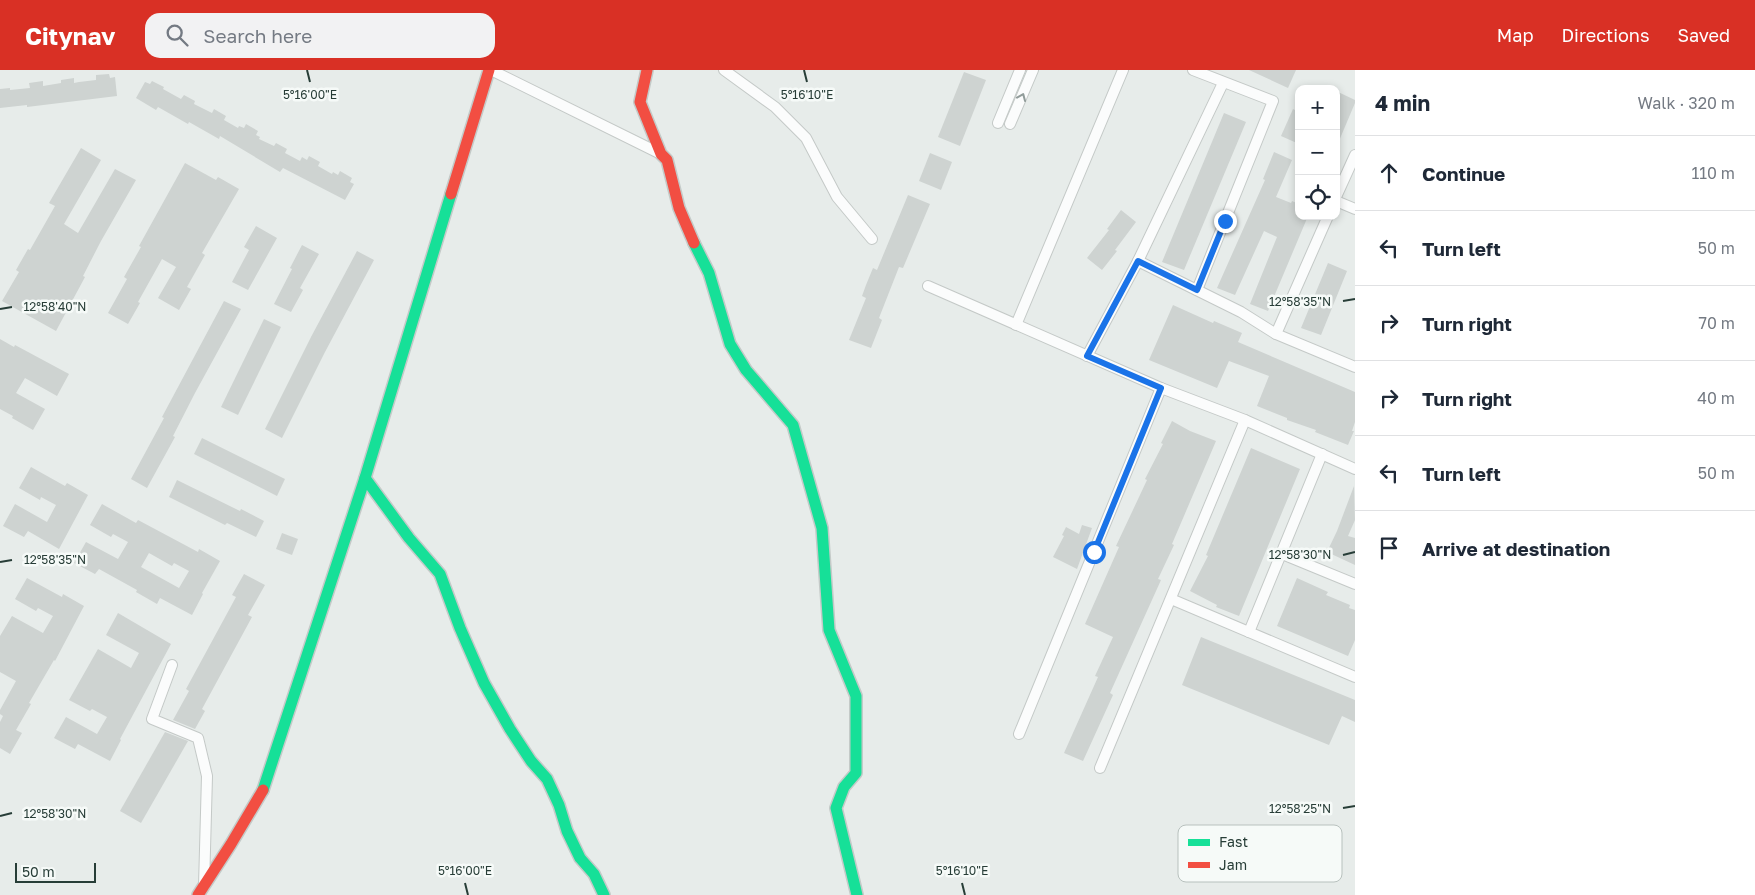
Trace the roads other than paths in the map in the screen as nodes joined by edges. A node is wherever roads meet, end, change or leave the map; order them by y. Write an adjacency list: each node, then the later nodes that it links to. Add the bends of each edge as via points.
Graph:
1 (490, 70): 11 (street); 29 (street)
2 (648, 70): 11 (street, via 640,102)
3 (724, 70): 17 (street, via 775,107 806,138 837,197)
4 (1020, 70): 9 (street)
5 (1033, 70): 10 (street, one-way to 5)
6 (1124, 70): 21 (street)
7 (1193, 70): 8 (street)
8 (1223, 82): 18 (street); 20 (street, via 1273,101)
9 (998, 123)
10 (1010, 124)
11 (661, 154): 40 (street, via 667,160 679,208 691,238 709,273 730,344 746,370 793,425 822,528 830,630 856,696 856,773 844,787 836,808)
12 (1355, 155): 13 (street)
13 (1340, 188)
14 (1340, 203): 15 (street)
15 (1355, 209)
16 (1326, 220): 22 (street)
17 (872, 238)
18 (1138, 261): 20 (street); 23 (street)
19 (928, 286): 21 (street)
20 (1197, 290): 22 (street)
21 (1016, 324): 23 (street)
22 (1276, 334): 24 (street)
23 (1087, 356): 25 (street)
24 (1355, 367)
25 (1161, 388): 26 (street); 36 (street)
26 (1245, 420): 27 (street); 32 (street)
27 (1322, 454): 28 (street); 30 (street)
28 (1355, 469)
29 (365, 478): 38 (street, via 265,786); 39 (street, via 440,574 484,683 510,730 547,779 580,858 594,874)
30 (1282, 554): 31 (street); 33 (street)
31 (1355, 584)
32 (1171, 599): 33 (street); 37 (street)
33 (1249, 632): 35 (street)
34 (172, 665): 38 (street, via 152,719 198,738 207,776)
35 (1355, 677)
36 (1019, 734)
37 (1100, 768)
38 (201, 890)
39 (604, 895)
40 (857, 895)

